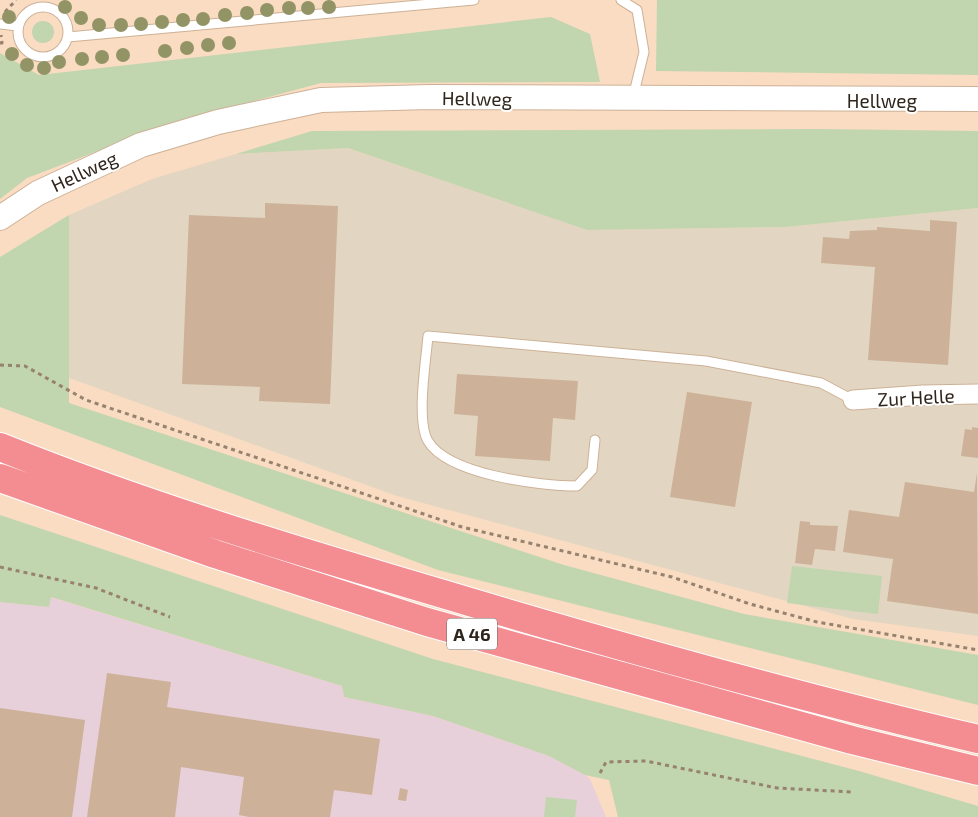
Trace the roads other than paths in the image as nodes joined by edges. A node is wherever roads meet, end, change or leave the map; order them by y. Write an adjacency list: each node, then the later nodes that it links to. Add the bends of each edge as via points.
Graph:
1 (474, 0): 6 (lane)
2 (620, 0): 7 (lane, via 636,10 644,52)
3 (46, 3): 5 (lane, via 28,12); 6 (lane, via 59,12 67,24)
4 (0, 24): 5 (lane)
5 (18, 26): 6 (lane, via 21,46 42,57 62,49)
6 (68, 37)
7 (632, 100): 8 (street, Hellweg); 9 (street, Hellweg, via 429,97 322,100 218,122 141,145 38,193)
8 (978, 100)
9 (0, 218)
10 (978, 394): 11 (street, Zur Helle)
11 (853, 400): 12 (lane, via 821,383 706,361 428,336 422,412 428,441 443,456 469,471 557,486 577,486 592,470)
12 (595, 440)
13 (0, 447): 15 (highway, A 46, via 284,547 645,654)
14 (0, 478): 16 (highway, A 46, via 215,554 427,622 833,735)
15 (968, 737)
16 (978, 771)

